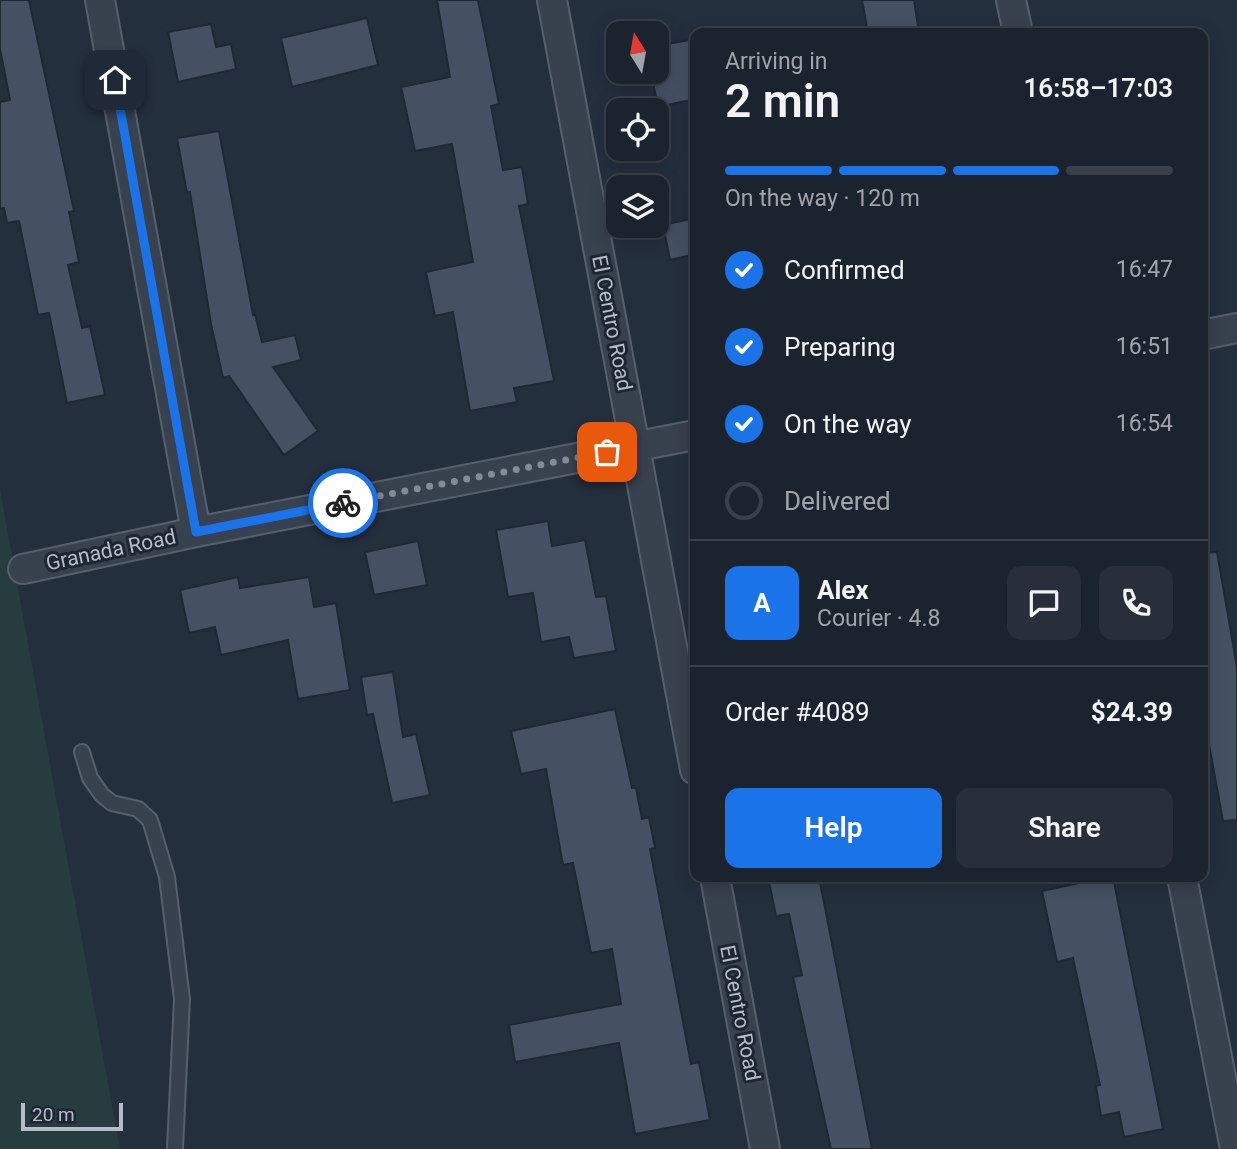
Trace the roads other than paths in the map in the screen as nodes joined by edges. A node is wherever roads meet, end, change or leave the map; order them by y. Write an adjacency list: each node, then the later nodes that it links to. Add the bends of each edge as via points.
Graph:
1 (100, 0): 9 (street)
2 (552, 0): 8 (street, El Centro Road)
3 (1011, 0): 4 (street)
4 (1017, 28)
5 (1237, 328): 6 (street)
6 (1208, 334)
7 (690, 436): 8 (street, Granada Road)
8 (635, 447): 9 (street, Granada Road); 11 (street, El Centro Road)
9 (196, 532): 10 (street, Granada Road)
10 (23, 569)
11 (690, 743)
12 (82, 752): 15 (lane, via 90,778 102,795 138,809 150,820 167,877 181,999)
13 (716, 882): 16 (street, El Centro Road)
14 (1183, 882): 17 (street)
15 (175, 1149)
16 (765, 1149)
17 (1235, 1149)

